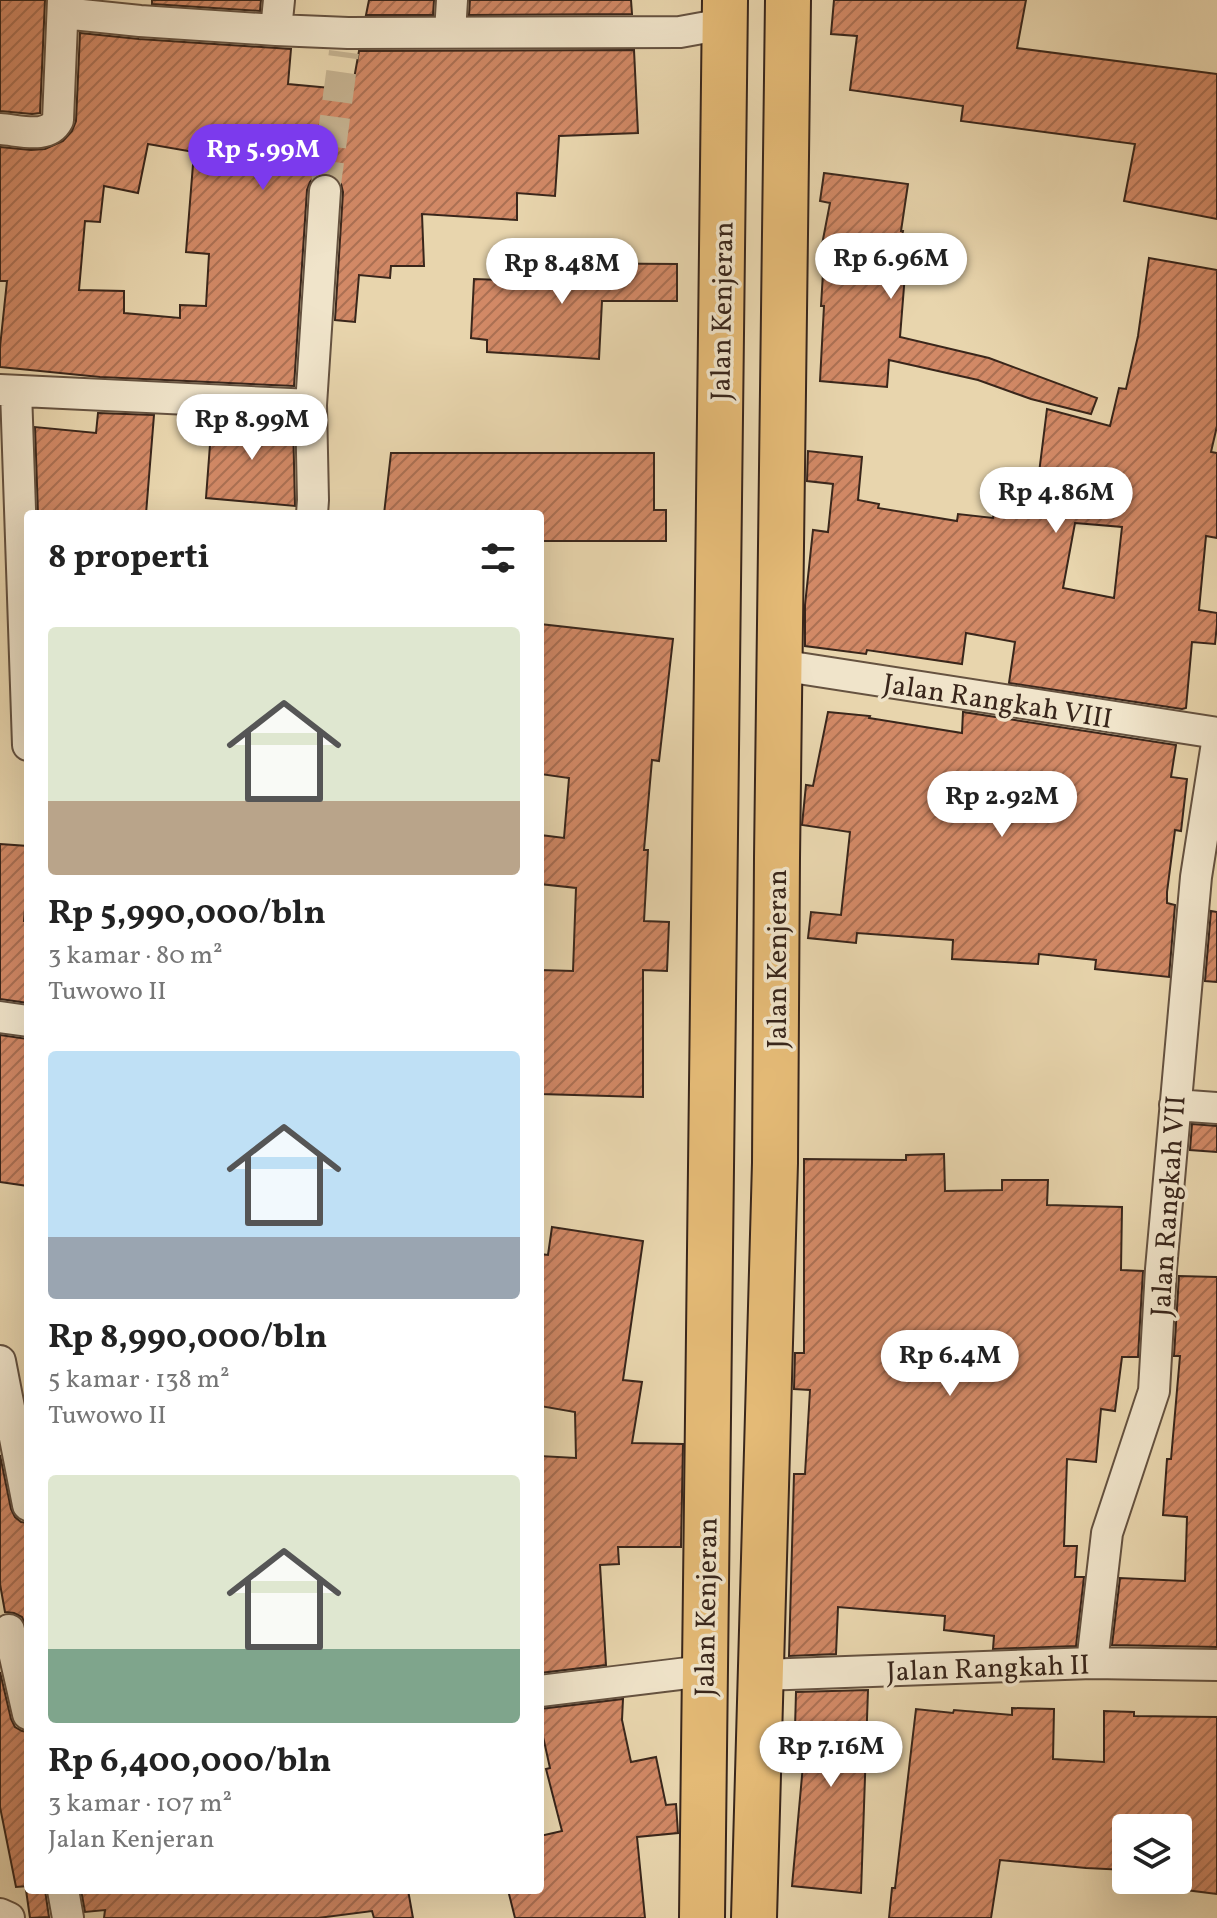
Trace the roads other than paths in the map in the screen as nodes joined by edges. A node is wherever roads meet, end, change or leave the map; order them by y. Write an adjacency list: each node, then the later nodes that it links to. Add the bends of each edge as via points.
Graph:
1 (279, 0): 7 (street)
2 (452, 0): 8 (street)
3 (788, 0): 14 (highway, Jalan Kenjeran)
4 (63, 6): 5 (street); 9 (street, via 55,127 44,132)
5 (141, 10): 7 (street)
6 (725, 12): 8 (street, via 680,32); 27 (highway, Jalan Kenjeran)
7 (276, 30): 8 (street, via 346,42)
8 (450, 32)
9 (0, 129)
10 (325, 191): 12 (street)
11 (8, 391): 12 (street); 15 (street)
12 (311, 405): 13 (street)
13 (312, 510)
14 (779, 665): 16 (street, Jalan Rangkah VIII); 28 (highway, Jalan Kenjeran, via 775,1163)
15 (24, 674)
16 (1217, 733)
17 (1217, 743): 20 (street, Jalan Rangkah VII, via 1196,877)
18 (0, 1017): 19 (street)
19 (24, 1020)
20 (1175, 1105): 21 (street); 25 (street, Jalan Rangkah VII, via 1154,1391 1107,1533)
21 (1217, 1108)
22 (0, 1361): 23 (street)
23 (24, 1484)
24 (12, 1630): 30 (street)
25 (1092, 1663): 26 (street, Jalan Rangkah II); 28 (street, Jalan Rangkah II)
26 (1217, 1665)
27 (704, 1671): 29 (street); 35 (highway, Jalan Kenjeran)
28 (760, 1675): 36 (highway, Jalan Kenjeran)
29 (544, 1691)
30 (24, 1693)
31 (64, 1894): 34 (street)
32 (0, 1914): 33 (street)
33 (9, 1918)
34 (68, 1918)
35 (702, 1918)
36 (754, 1918)

